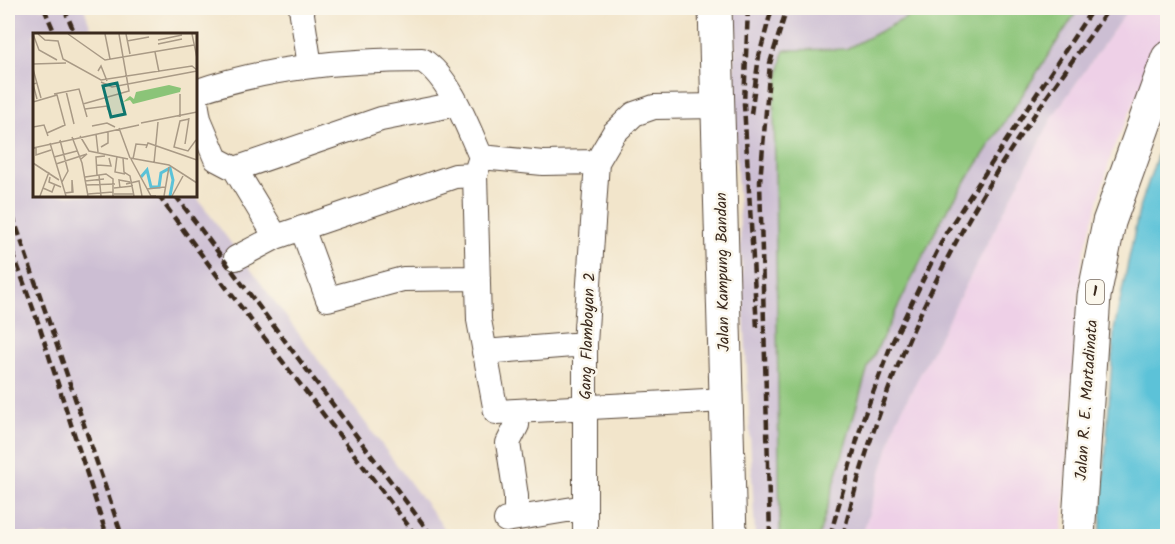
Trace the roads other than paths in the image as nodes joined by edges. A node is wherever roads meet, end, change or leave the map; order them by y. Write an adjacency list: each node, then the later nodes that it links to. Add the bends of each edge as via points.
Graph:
1 (301, 8): 4 (street)
2 (715, 8): 8 (main road, Jalan Kampung Bandan)
3 (1167, 58): 24 (main road, Jalan R. E. Martadinata / 1, via 1109,222 1094,296)
4 (310, 66): 5 (street, via 239,78); 7 (street, via 370,60 424,61)
5 (196, 94)
6 (196, 99): 11 (street, via 216,159)
7 (457, 104): 10 (street); 11 (street, via 381,119)
8 (719, 106): 9 (street, via 654,107 634,114 614,133); 18 (main road, Jalan Kampung Bandan)
9 (597, 162): 10 (street); 16 (street, Gang Flamboyan 2)
10 (478, 166): 12 (street); 15 (street)
11 (235, 169): 13 (street)
12 (302, 228): 13 (street); 15 (street, via 329,300 403,279)
13 (276, 237): 14 (street)
14 (236, 258)
15 (478, 278): 17 (street)
16 (585, 344): 17 (street); 19 (street, Gang Flamboyan 2)
17 (484, 352): 20 (street, via 496,412)
18 (725, 400): 19 (street, Gang Flamboyan 2); 23 (main road, Jalan Kampung Bandan)
19 (584, 407): 20 (street); 21 (street)
20 (518, 411): 21 (street, via 517,425 508,443 516,496 511,518)
21 (585, 507): 22 (street)
22 (585, 537)
23 (730, 537)
24 (1078, 537)

